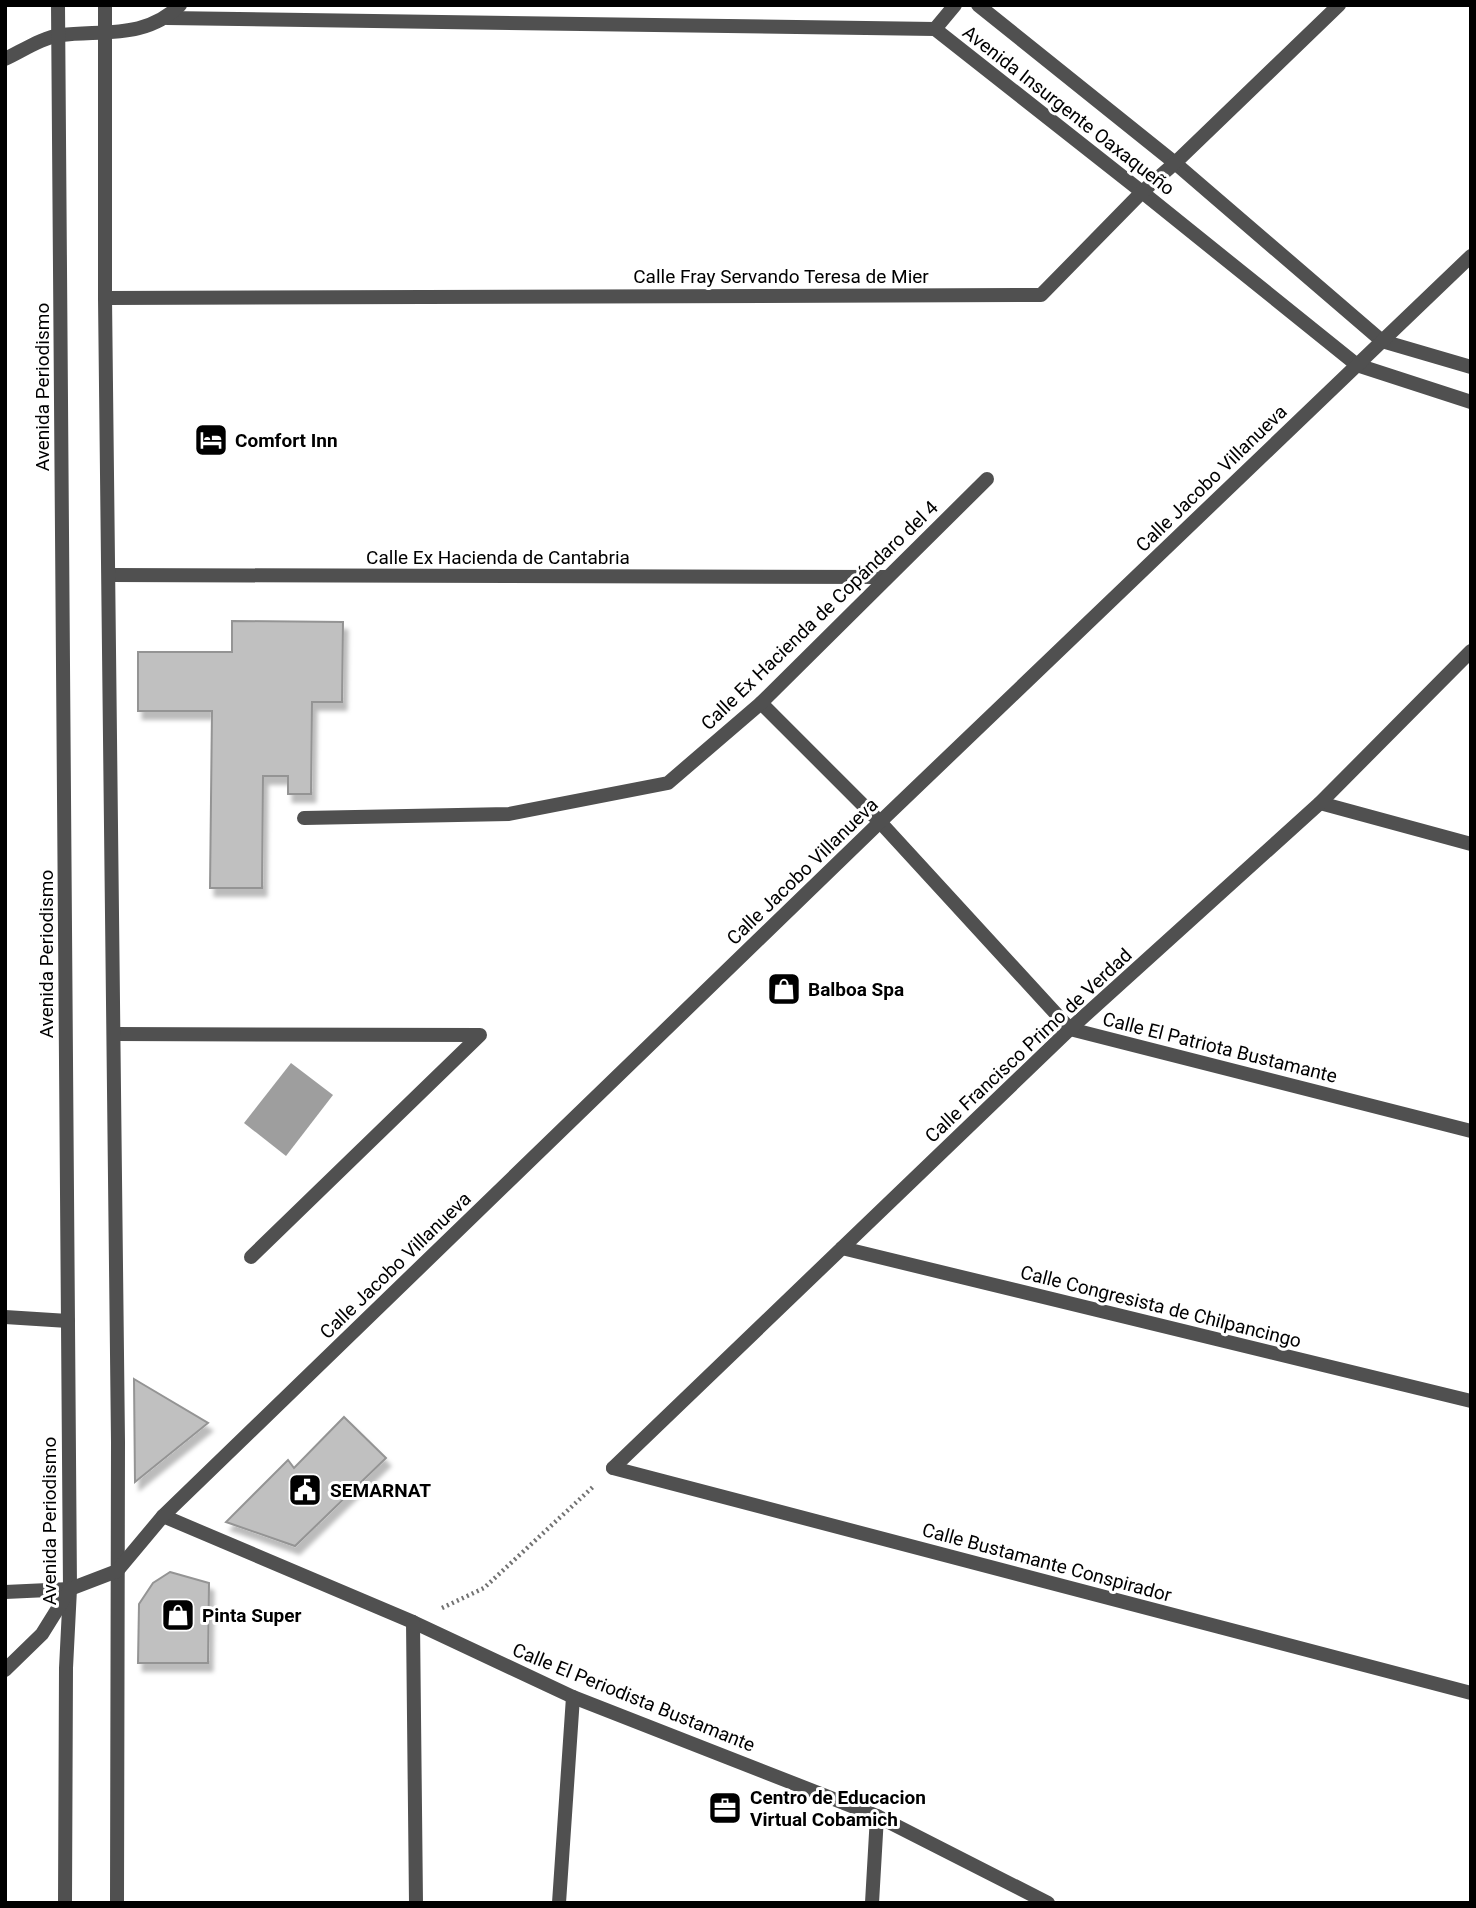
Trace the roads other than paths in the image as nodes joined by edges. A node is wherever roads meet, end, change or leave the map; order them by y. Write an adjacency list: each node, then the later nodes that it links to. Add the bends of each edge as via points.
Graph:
1 (58, 5): 10 (street, Avenida Periodismo)
2 (105, 5): 9 (street)
3 (180, 5): 7 (street, Avenida Insurgente Oaxaqueño)
4 (955, 5): 8 (street)
5 (978, 5): 12 (street, Avenida Insurgente Oaxaqueño)
6 (1339, 5): 12 (street, Calle Fray Servando Teresa de Mier)
7 (167, 18): 8 (street, Avenida Insurgente Oaxaqueño); 9 (street, Avenida Insurgente Oaxaqueño, via 132,31)
8 (935, 29): 13 (street, Avenida Insurgente Oaxaqueño)
9 (105, 34): 10 (street, Avenida Insurgente Oaxaqueño); 15 (street)
10 (58, 36): 11 (street); 35 (street, Avenida Periodismo)
11 (5, 59)
12 (1175, 163): 13 (street, Calle Fray Servando Teresa de Mier); 16 (street, Avenida Insurgente Oaxaqueño)
13 (1142, 192): 15 (street, Calle Fray Servando Teresa de Mier, via 1041,295); 17 (street, Avenida Insurgente Oaxaqueño)
14 (1471, 256): 16 (street, Calle Jacobo Villanueva)
15 (105, 298): 21 (street)
16 (1382, 341): 17 (street, Calle Jacobo Villanueva); 18 (street, Avenida Insurgente Oaxaqueño)
17 (1357, 365): 19 (street, Avenida Insurgente Oaxaqueño); 27 (street, Calle Jacobo Villanueva)
18 (1471, 367)
19 (1471, 402)
20 (987, 479): 22 (street, Calle Ex Hacienda de Copándaro del 4)
21 (110, 575): 22 (street, Calle Ex Hacienda de Cantabria); 30 (street)
22 (886, 576): 24 (street, Calle Ex Hacienda de Copándaro del 4)
23 (1471, 651): 25 (street, Calle Francisco Primo de Verdad)
24 (761, 703): 26 (street, Calle Ex Hacienda de Copándaro del 4, via 668,783 509,814); 27 (street)
25 (1320, 803): 28 (street); 29 (street, Calle Francisco Primo de Verdad)
26 (304, 818)
27 (880, 822): 29 (street); 38 (street, Calle Jacobo Villanueva)
28 (1471, 844)
29 (1070, 1028): 31 (street, Calle El Patriota Bustamante); 32 (street, Calle Francisco Primo de Verdad)
30 (114, 1034): 33 (street, via 480,1035); 39 (street)
31 (1471, 1131)
32 (842, 1248): 36 (street, Calle Congresista de Chilpancingo); 37 (street, Calle Francisco Primo de Verdad)
33 (250, 1256)
34 (5, 1317): 35 (street)
35 (68, 1321): 40 (street, Avenida Periodismo)
36 (1471, 1401)
37 (613, 1468): 44 (street, Calle Bustamante Conspirador)
38 (163, 1516): 39 (street, Calle Jacobo Villanueva); 42 (street, Calle El Periodista Bustamante)
39 (117, 1571): 40 (street); 48 (street)
40 (70, 1589): 41 (street); 43 (street, via 42,1634); 47 (street, Avenida Periodismo)
41 (5, 1592)
42 (413, 1622): 45 (street, Calle El Periodista Bustamante); 49 (street)
43 (5, 1670)
44 (1471, 1693)
45 (573, 1697): 46 (street, Calle El Periodista Bustamante); 50 (street)
46 (877, 1816): 51 (street); 52 (street, Calle El Periodista Bustamante)
47 (65, 1903)
48 (117, 1903)
49 (416, 1903)
50 (559, 1903)
51 (872, 1903)
52 (1048, 1903)

